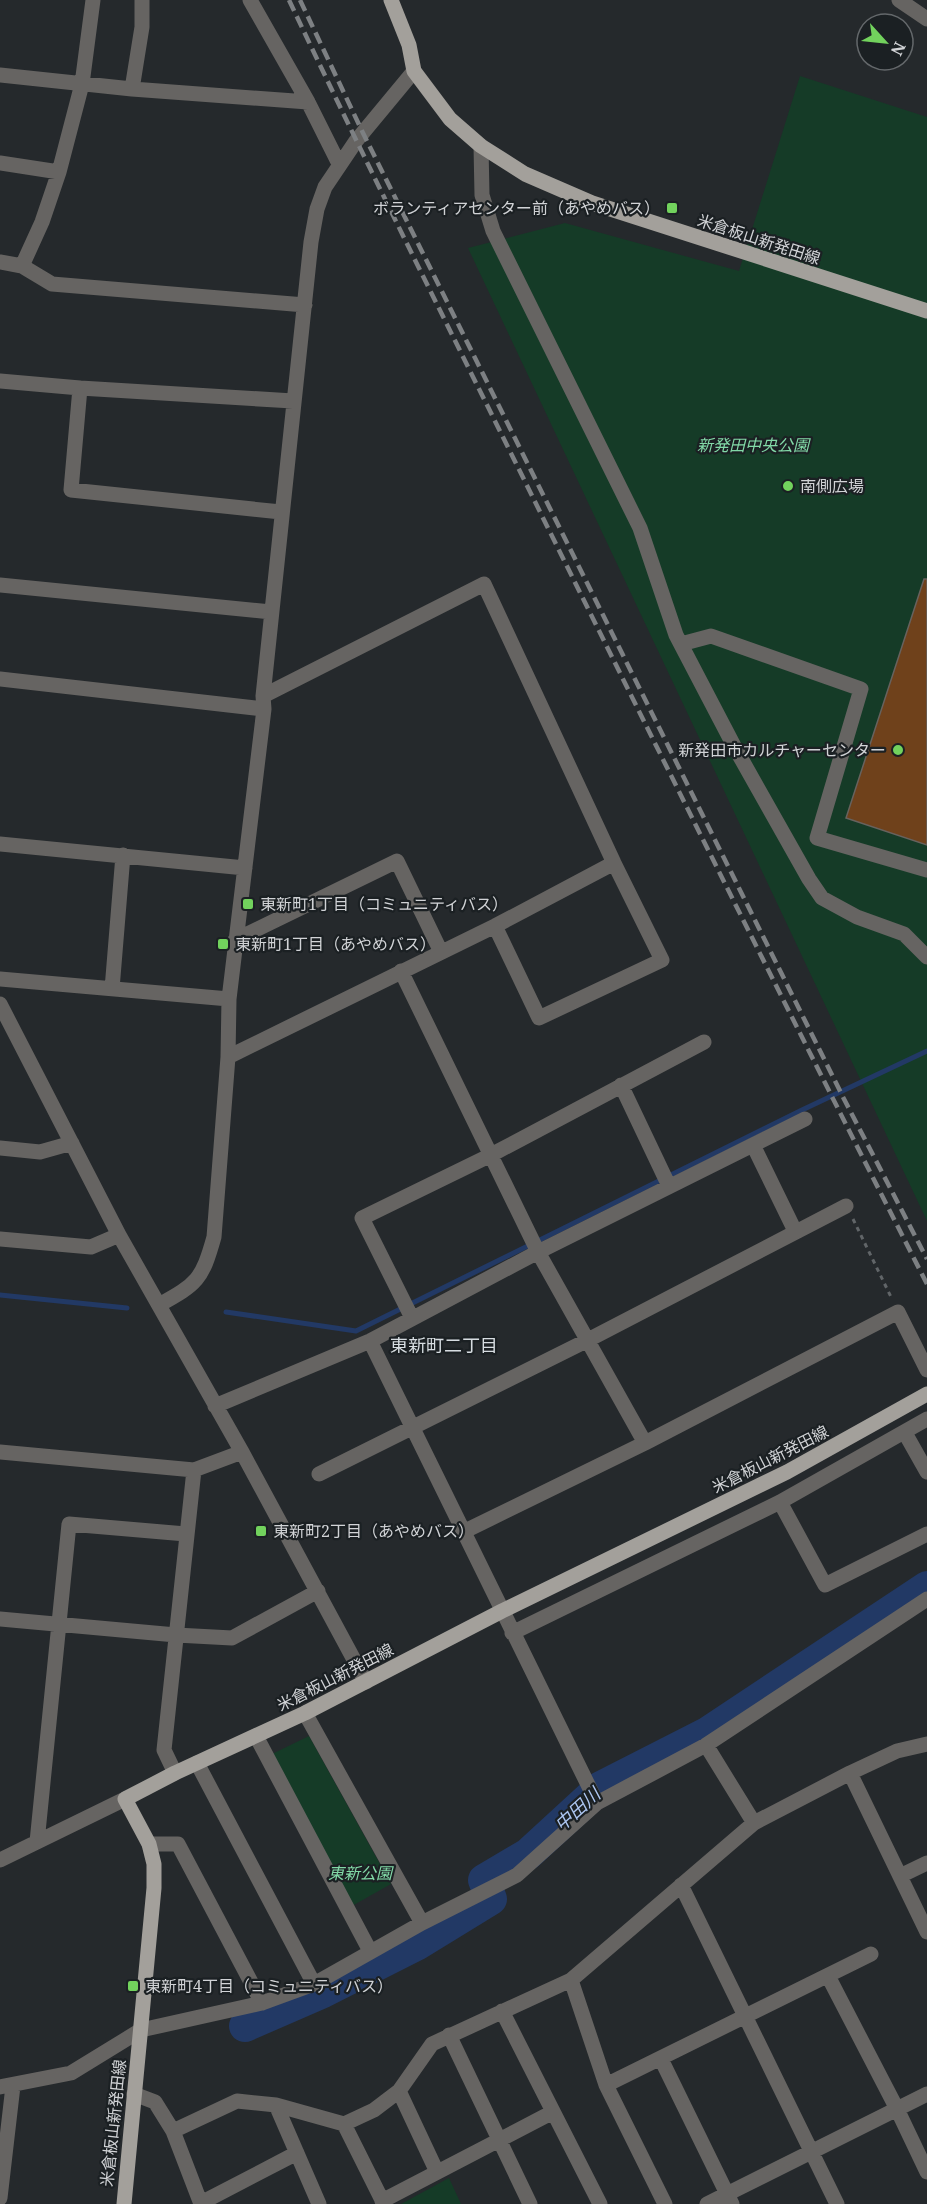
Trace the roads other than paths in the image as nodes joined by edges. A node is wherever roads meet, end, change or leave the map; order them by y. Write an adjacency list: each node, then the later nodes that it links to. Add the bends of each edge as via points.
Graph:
1 (93, 0): 9 (street)
2 (142, 0): 10 (street, via 142,27)
3 (250, 0): 11 (street)
4 (391, 0): 7 (main road, 米倉板山新発田線, via 409,45)
5 (899, 0): 6 (street)
6 (927, 19)
7 (414, 71): 12 (main road, 米倉板山新発田線, via 450,119); 14 (street)
8 (0, 75): 9 (street)
9 (82, 84): 10 (street); 15 (street)
10 (132, 89): 11 (street)
11 (308, 102): 14 (street)
12 (481, 146): 19 (main road, 米倉板山新発田線, via 525,174 592,203); 26 (street, via 482,195 493,231 640,528)
13 (0, 163): 15 (street)
14 (339, 164): 18 (street, via 317,209)
15 (59, 172): 17 (street)
16 (0, 262): 17 (street)
17 (22, 266): 18 (street, via 52,284)
18 (305, 305): 22 (street)
19 (927, 311)
20 (0, 381): 21 (street)
21 (80, 388): 22 (street); 23 (street, via 71,490)
22 (293, 401): 23 (street)
23 (281, 512): 25 (street)
24 (0, 585): 25 (street)
25 (271, 612): 28 (street)
26 (681, 644): 29 (street, via 711,636 861,690); 31 (street)
27 (0, 679): 28 (street)
28 (263, 703): 33 (street, via 484,585); 34 (street)
29 (817, 838): 31 (street); 35 (street)
30 (0, 844): 32 (street)
31 (791, 848): 39 (street, via 822,898 857,917 903,934)
32 (123, 855): 34 (street); 42 (street)
33 (614, 863): 36 (street); 36 (street, via 662,960 538,1018)
34 (245, 868): 37 (street)
35 (927, 870)
36 (495, 926): 38 (street)
37 (236, 940): 38 (street, via 398,861); 43 (street)
38 (441, 952): 40 (street)
39 (927, 957)
40 (400, 971): 46 (street); 52 (street)
41 (0, 979): 42 (street)
42 (112, 989): 43 (street)
43 (229, 999): 46 (street)
44 (0, 1004): 49 (street)
45 (704, 1042): 47 (street)
46 (228, 1057): 59 (street, via 214,1237 207,1264 191,1287)
47 (621, 1085): 52 (street); 53 (street)
48 (805, 1119): 50 (street)
49 (72, 1143): 51 (street, via 40,1152); 56 (street)
50 (753, 1144): 53 (street); 55 (street)
51 (0, 1148)
52 (489, 1156): 58 (street); 60 (street, via 362,1218)
53 (669, 1186): 58 (street)
54 (846, 1206): 55 (street)
55 (795, 1231): 61 (street)
56 (119, 1235): 57 (street, via 91,1246); 59 (street)
57 (0, 1239)
58 (538, 1252): 60 (street); 61 (street)
59 (159, 1305): 65 (street)
60 (412, 1318): 62 (street)
61 (588, 1340): 67 (street); 69 (street)
62 (370, 1341): 65 (street); 67 (street)
63 (927, 1370): 69 (street, via 898,1312)
64 (927, 1394): 81 (main road, 米倉板山新発田線, via 787,1472)
65 (215, 1406): 71 (street)
66 (927, 1419): 68 (street)
67 (412, 1427): 74 (street); 76 (street)
68 (905, 1433): 73 (street); 75 (street)
69 (645, 1443): 76 (street)
70 (0, 1452): 72 (street)
71 (242, 1452): 72 (street); 79 (street)
72 (194, 1470): 77 (street)
73 (927, 1472)
74 (319, 1474)
75 (780, 1502): 78 (street, via 825,1585); 84 (street)
76 (463, 1532): 81 (street)
77 (186, 1534): 83 (street, via 69,1524); 85 (street)
78 (927, 1534)
79 (318, 1591): 85 (street, via 232,1638); 86 (street)
80 (927, 1599): 90 (street)
81 (502, 1611): 84 (street); 86 (main road, 米倉板山新発田線)
82 (0, 1619): 83 (street)
83 (60, 1625): 85 (street); 97 (street)
84 (512, 1633): 95 (street)
85 (176, 1635): 92 (street, via 164,1750)
86 (366, 1682): 87 (main road, 米倉板山新発田線)
87 (304, 1713): 88 (main road, 米倉板山新発田線); 103 (street)
88 (256, 1736): 91 (main road, 米倉板山新発田線); 105 (street)
89 (927, 1744): 93 (street, via 897,1752)
90 (706, 1745): 95 (street); 96 (street)
91 (197, 1763): 92 (main road, 米倉板山新発田線); 109 (street)
92 (175, 1773): 94 (main road, 米倉板山新発田線)
93 (850, 1773): 96 (street); 101 (street)
94 (125, 1799): 97 (street); 98 (main road, 米倉板山新発田線)
95 (597, 1803): 103 (street, via 518,1875)
96 (754, 1823): 102 (street)
97 (37, 1842): 99 (street)
98 (149, 1844): 110 (street, via 178,1844); 113 (main road, 米倉板山新発田線, via 154,1888)
99 (0, 1860)
100 (927, 1863): 101 (street)
101 (900, 1876): 104 (street)
102 (681, 1885): 108 (street); 112 (street)
103 (422, 1923): 105 (street)
104 (927, 1932)
105 (370, 1951): 109 (street)
106 (871, 1954): 107 (street)
107 (828, 1976): 112 (street); 122 (street)
108 (571, 1980): 111 (street); 116 (street)
109 (314, 1983): 110 (street)
110 (262, 2003): 113 (street)
111 (502, 2011): 114 (street); 123 (street)
112 (746, 2018): 115 (street); 127 (street)
113 (141, 2030): 117 (street, via 71,2073); 119 (main road, 米倉板山新発田線)
114 (449, 2035): 118 (street, via 432,2044); 126 (street)
115 (661, 2059): 116 (street); 132 (street)
116 (606, 2085): 139 (street)
117 (7, 2086): 131 (street)
118 (399, 2091): 124 (street, via 374,2110); 129 (street)
119 (134, 2094): 125 (street, via 155,2102); 134 (main road, 米倉板山新発田線)
120 (927, 2094): 122 (street)
121 (276, 2105): 124 (street); 125 (street, via 237,2101); 128 (street)
122 (897, 2109): 127 (street); 130 (street)
123 (553, 2112): 126 (street); 138 (street)
124 (344, 2124): 133 (street)
125 (173, 2131): 135 (street)
126 (499, 2139): 129 (street); 137 (street)
127 (811, 2152): 132 (street); 141 (street)
128 (297, 2153): 135 (street); 136 (street)
129 (437, 2172): 133 (street)
130 (927, 2172)
131 (0, 2199)
132 (730, 2199): 140 (street)
133 (383, 2203)
134 (123, 2204)
135 (201, 2204)
136 (319, 2204)
137 (530, 2204)
138 (600, 2204)
139 (665, 2204)
140 (707, 2204)
141 (837, 2204)

